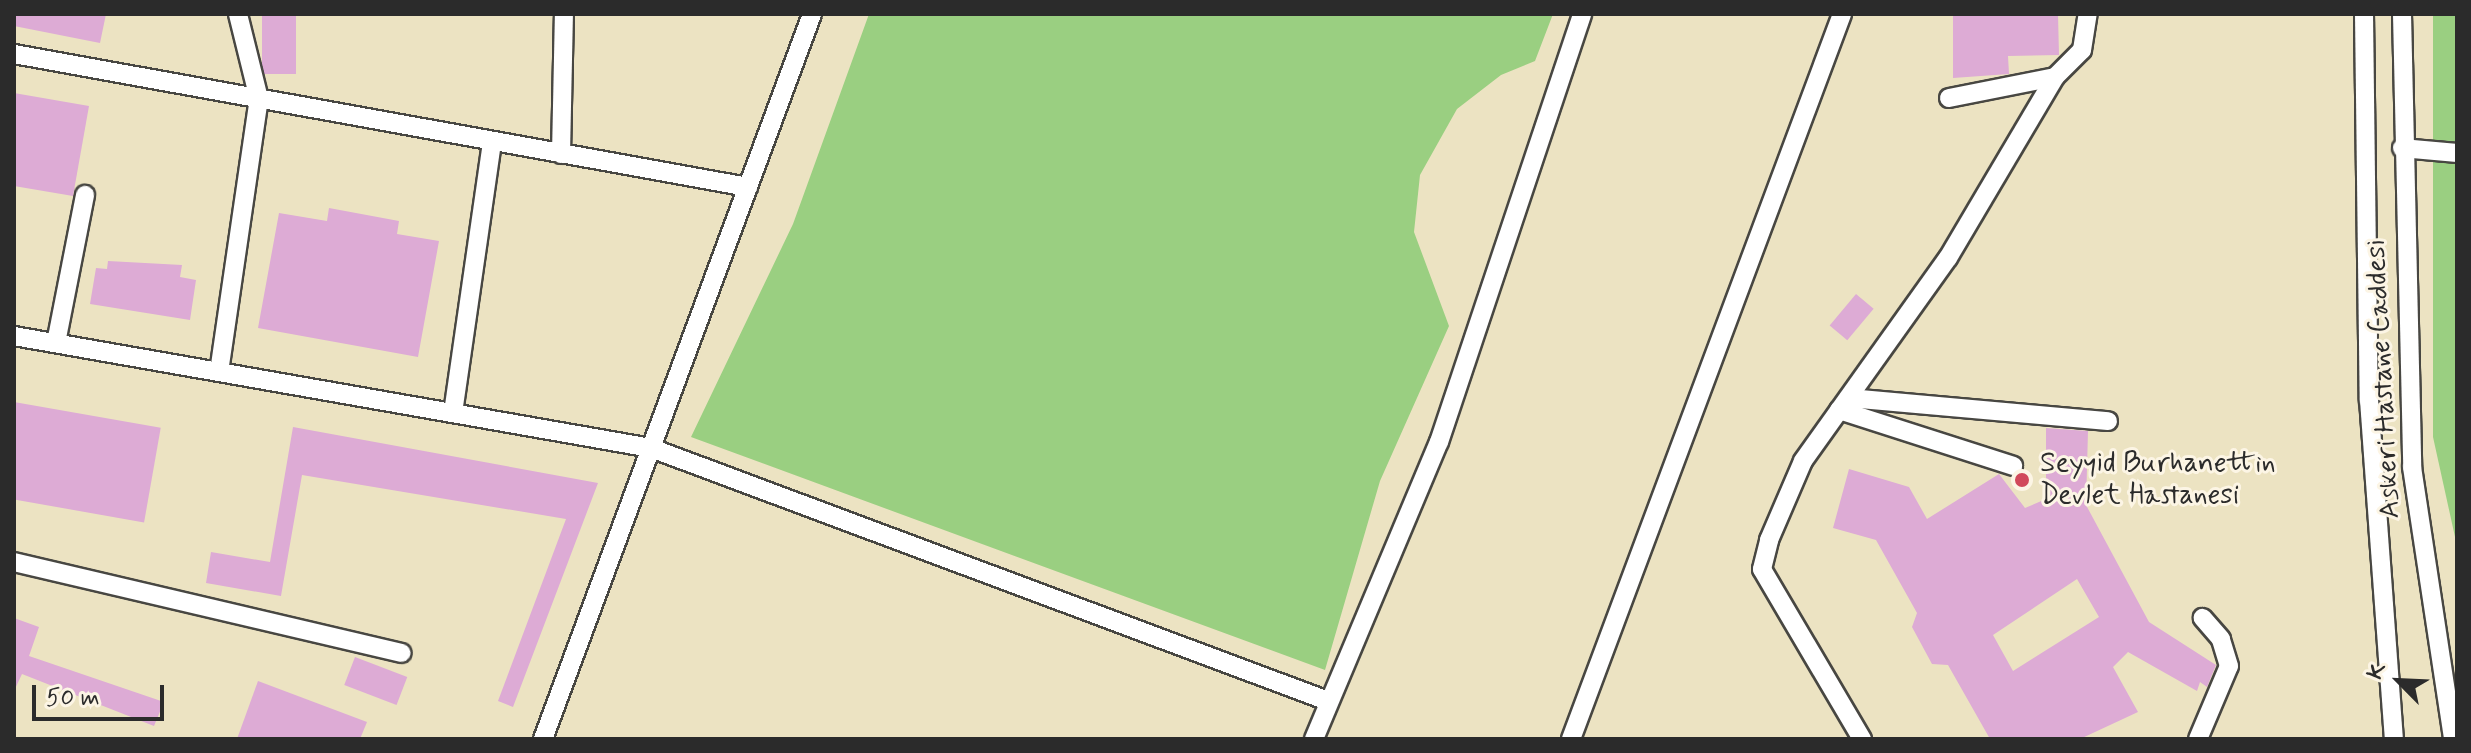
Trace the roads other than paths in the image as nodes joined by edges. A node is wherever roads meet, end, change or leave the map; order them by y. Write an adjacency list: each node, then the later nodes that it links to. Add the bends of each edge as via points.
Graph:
1 (238, 14): 12 (street)
2 (564, 14): 16 (street)
3 (812, 14): 17 (street)
4 (1582, 14): 30 (street, via 1439,442)
5 (1842, 14): 33 (street)
6 (2088, 14): 10 (street, via 2082,50)
7 (2364, 14): 36 (street, Askeri Hastane Caddesi, via 2369,400)
8 (2402, 14): 14 (street, Askeri Hastane Caddesi)
9 (14, 54): 12 (street)
10 (2055, 77): 11 (street); 22 (street, via 1956,246)
11 (1949, 98)
12 (259, 99): 13 (street); 21 (street)
13 (492, 142): 16 (street); 23 (street)
14 (2402, 148): 15 (street); 37 (street, Askeri Hastane Caddesi, via 2412,467)
15 (2457, 153)
16 (561, 154): 17 (street)
17 (748, 187): 25 (street)
18 (85, 195): 20 (street)
19 (14, 336): 20 (street)
20 (56, 343): 21 (street)
21 (219, 372): 23 (street)
22 (1844, 404): 24 (street); 26 (street); 34 (street, via 1791,484 1762,569)
23 (453, 413): 25 (street)
24 (2108, 421)
25 (651, 448): 30 (street); 31 (street)
26 (2013, 466)
27 (14, 562): 29 (street)
28 (2203, 618): 35 (street, via 2221,639 2229,666)
29 (401, 653)
30 (1328, 701): 32 (street)
31 (543, 739)
32 (1314, 739)
33 (1571, 739)
34 (1862, 739)
35 (2198, 739)
36 (2394, 739)
37 (2453, 739)

